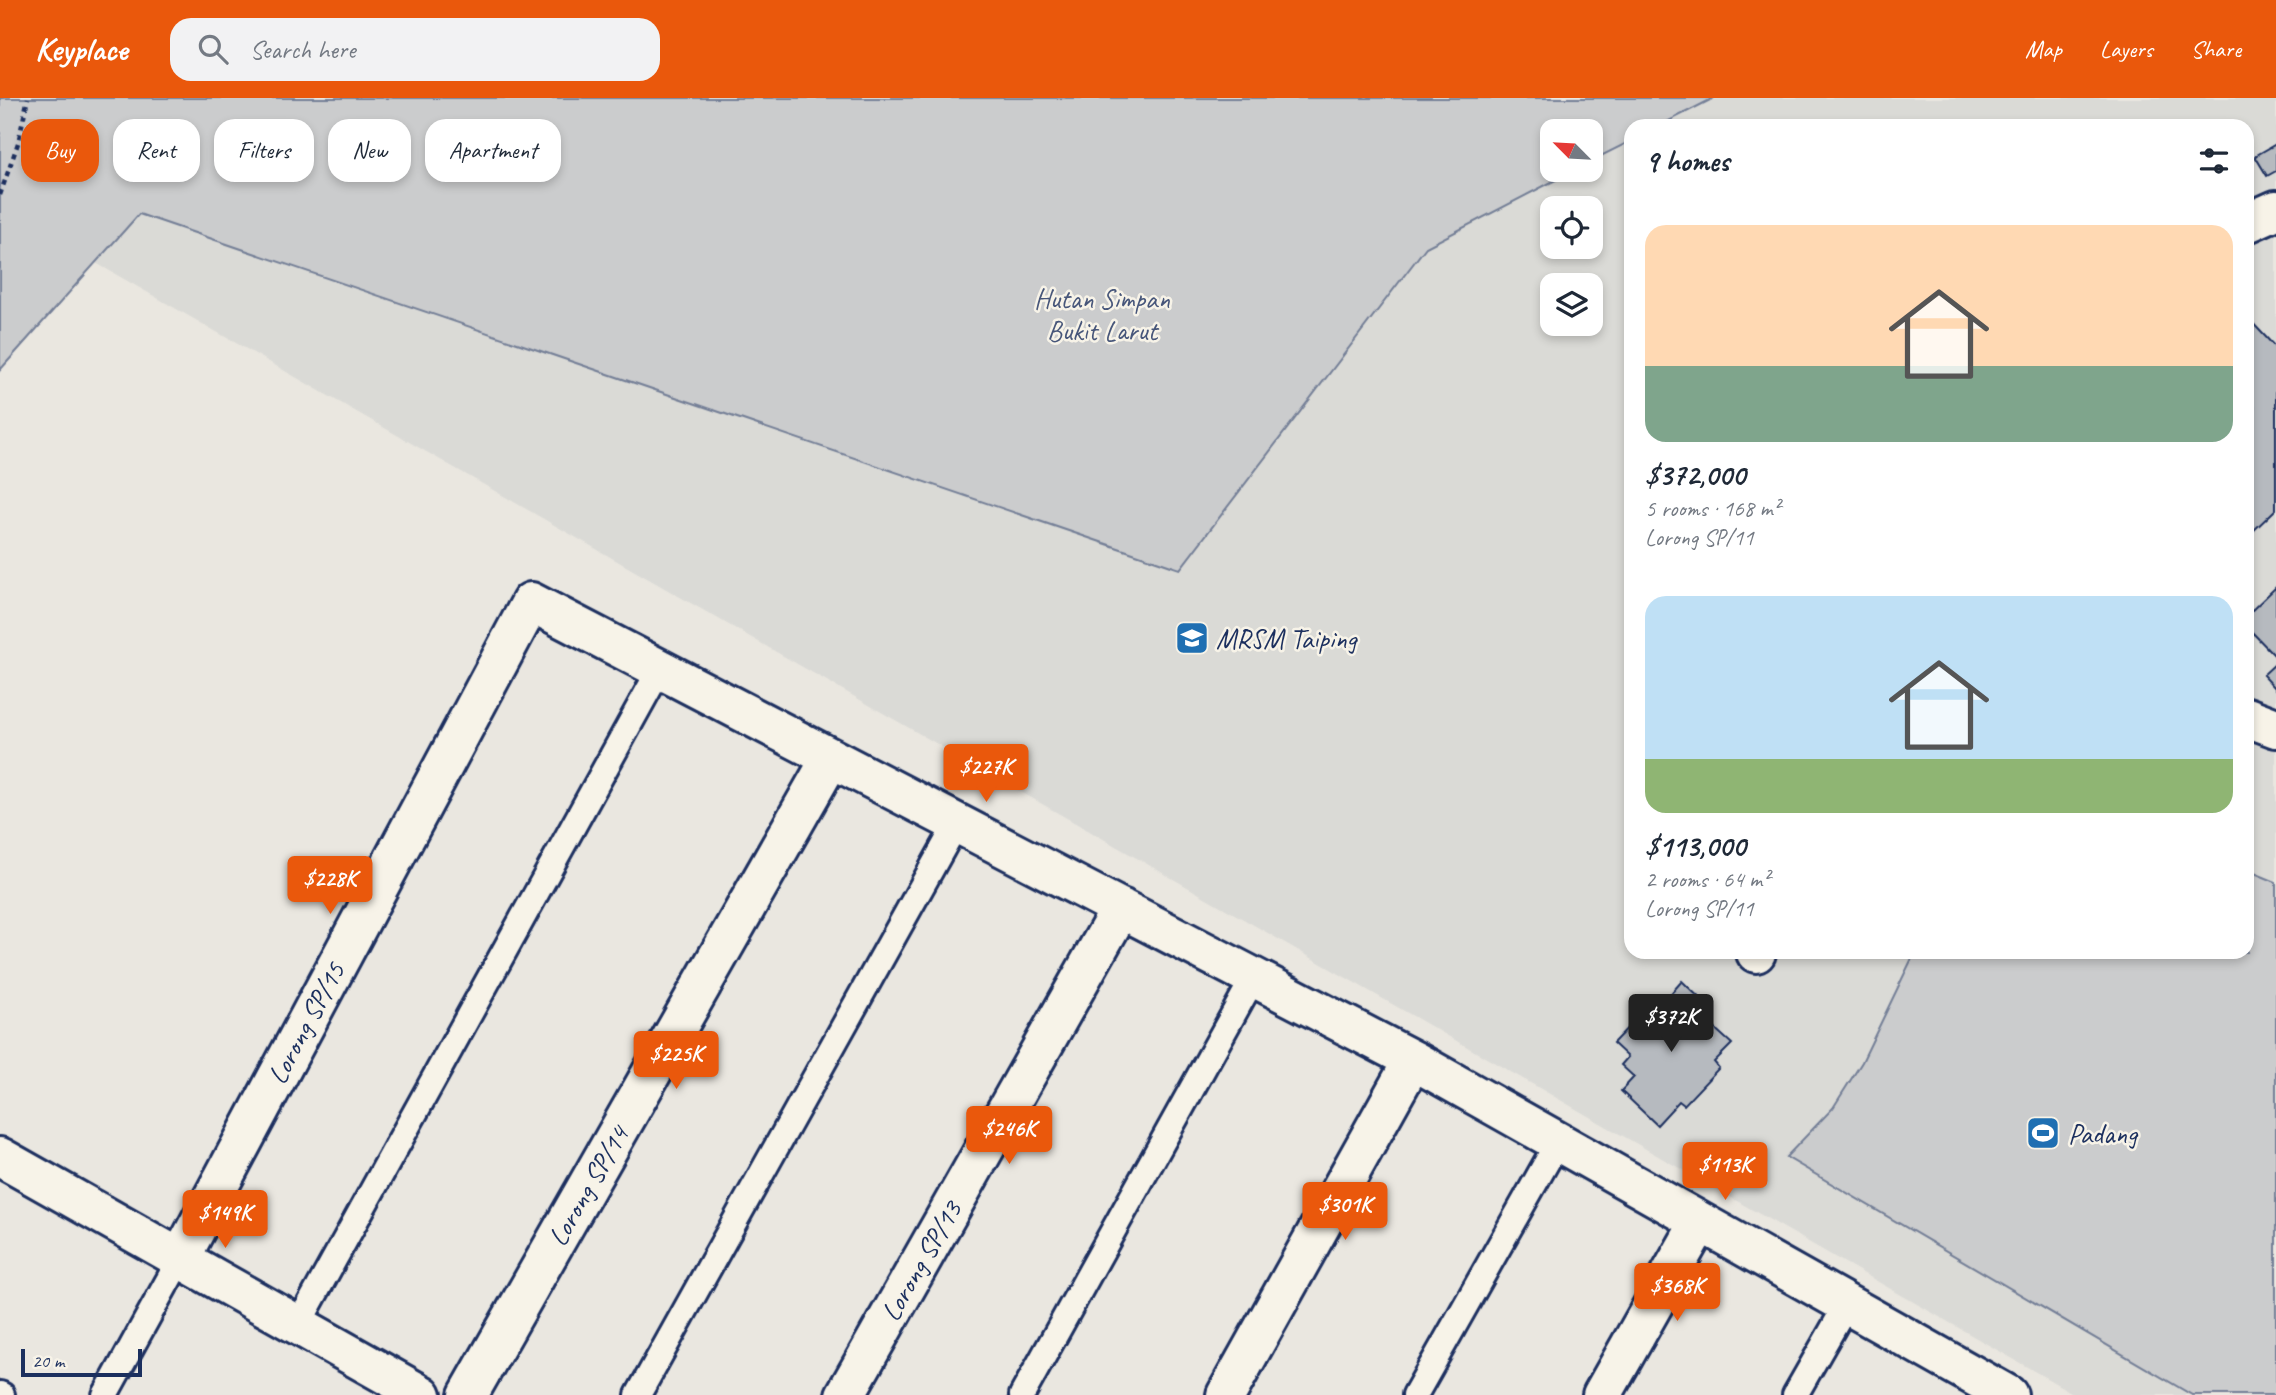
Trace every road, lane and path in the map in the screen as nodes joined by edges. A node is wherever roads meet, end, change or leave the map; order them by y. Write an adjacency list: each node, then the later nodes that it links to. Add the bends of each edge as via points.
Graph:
1 (28, 98): 2 (path)
2 (0, 195)
3 (2276, 210): 4 (street)
4 (2254, 220)
5 (660, 669): 8 (street); 16 (street, Lorong SP/15, via 531,602); 18 (lane)
6 (2254, 720): 7 (street)
7 (2276, 728)
8 (831, 758): 9 (street); 22 (street, Lorong SP/14)
9 (957, 823): 10 (street); 23 (lane)
10 (1121, 908): 11 (street); 24 (street, Lorong SP/13)
11 (1254, 977): 12 (street); 25 (lane)
12 (1413, 1059): 13 (street); 26 (street)
13 (1558, 1142): 15 (street); 27 (lane)
14 (0, 1157): 16 (street)
15 (1700, 1222): 17 (street); 28 (street)
16 (180, 1259): 18 (street); 20 (lane)
17 (1847, 1304): 19 (street); 29 (lane)
18 (298, 1325): 21 (street)
19 (2002, 1393)
20 (105, 1395)
21 (422, 1395)
22 (468, 1395)
23 (638, 1395)
24 (845, 1395)
25 (1022, 1395)
26 (1226, 1395)
27 (1415, 1395)
28 (1602, 1395)
29 (1795, 1395)

